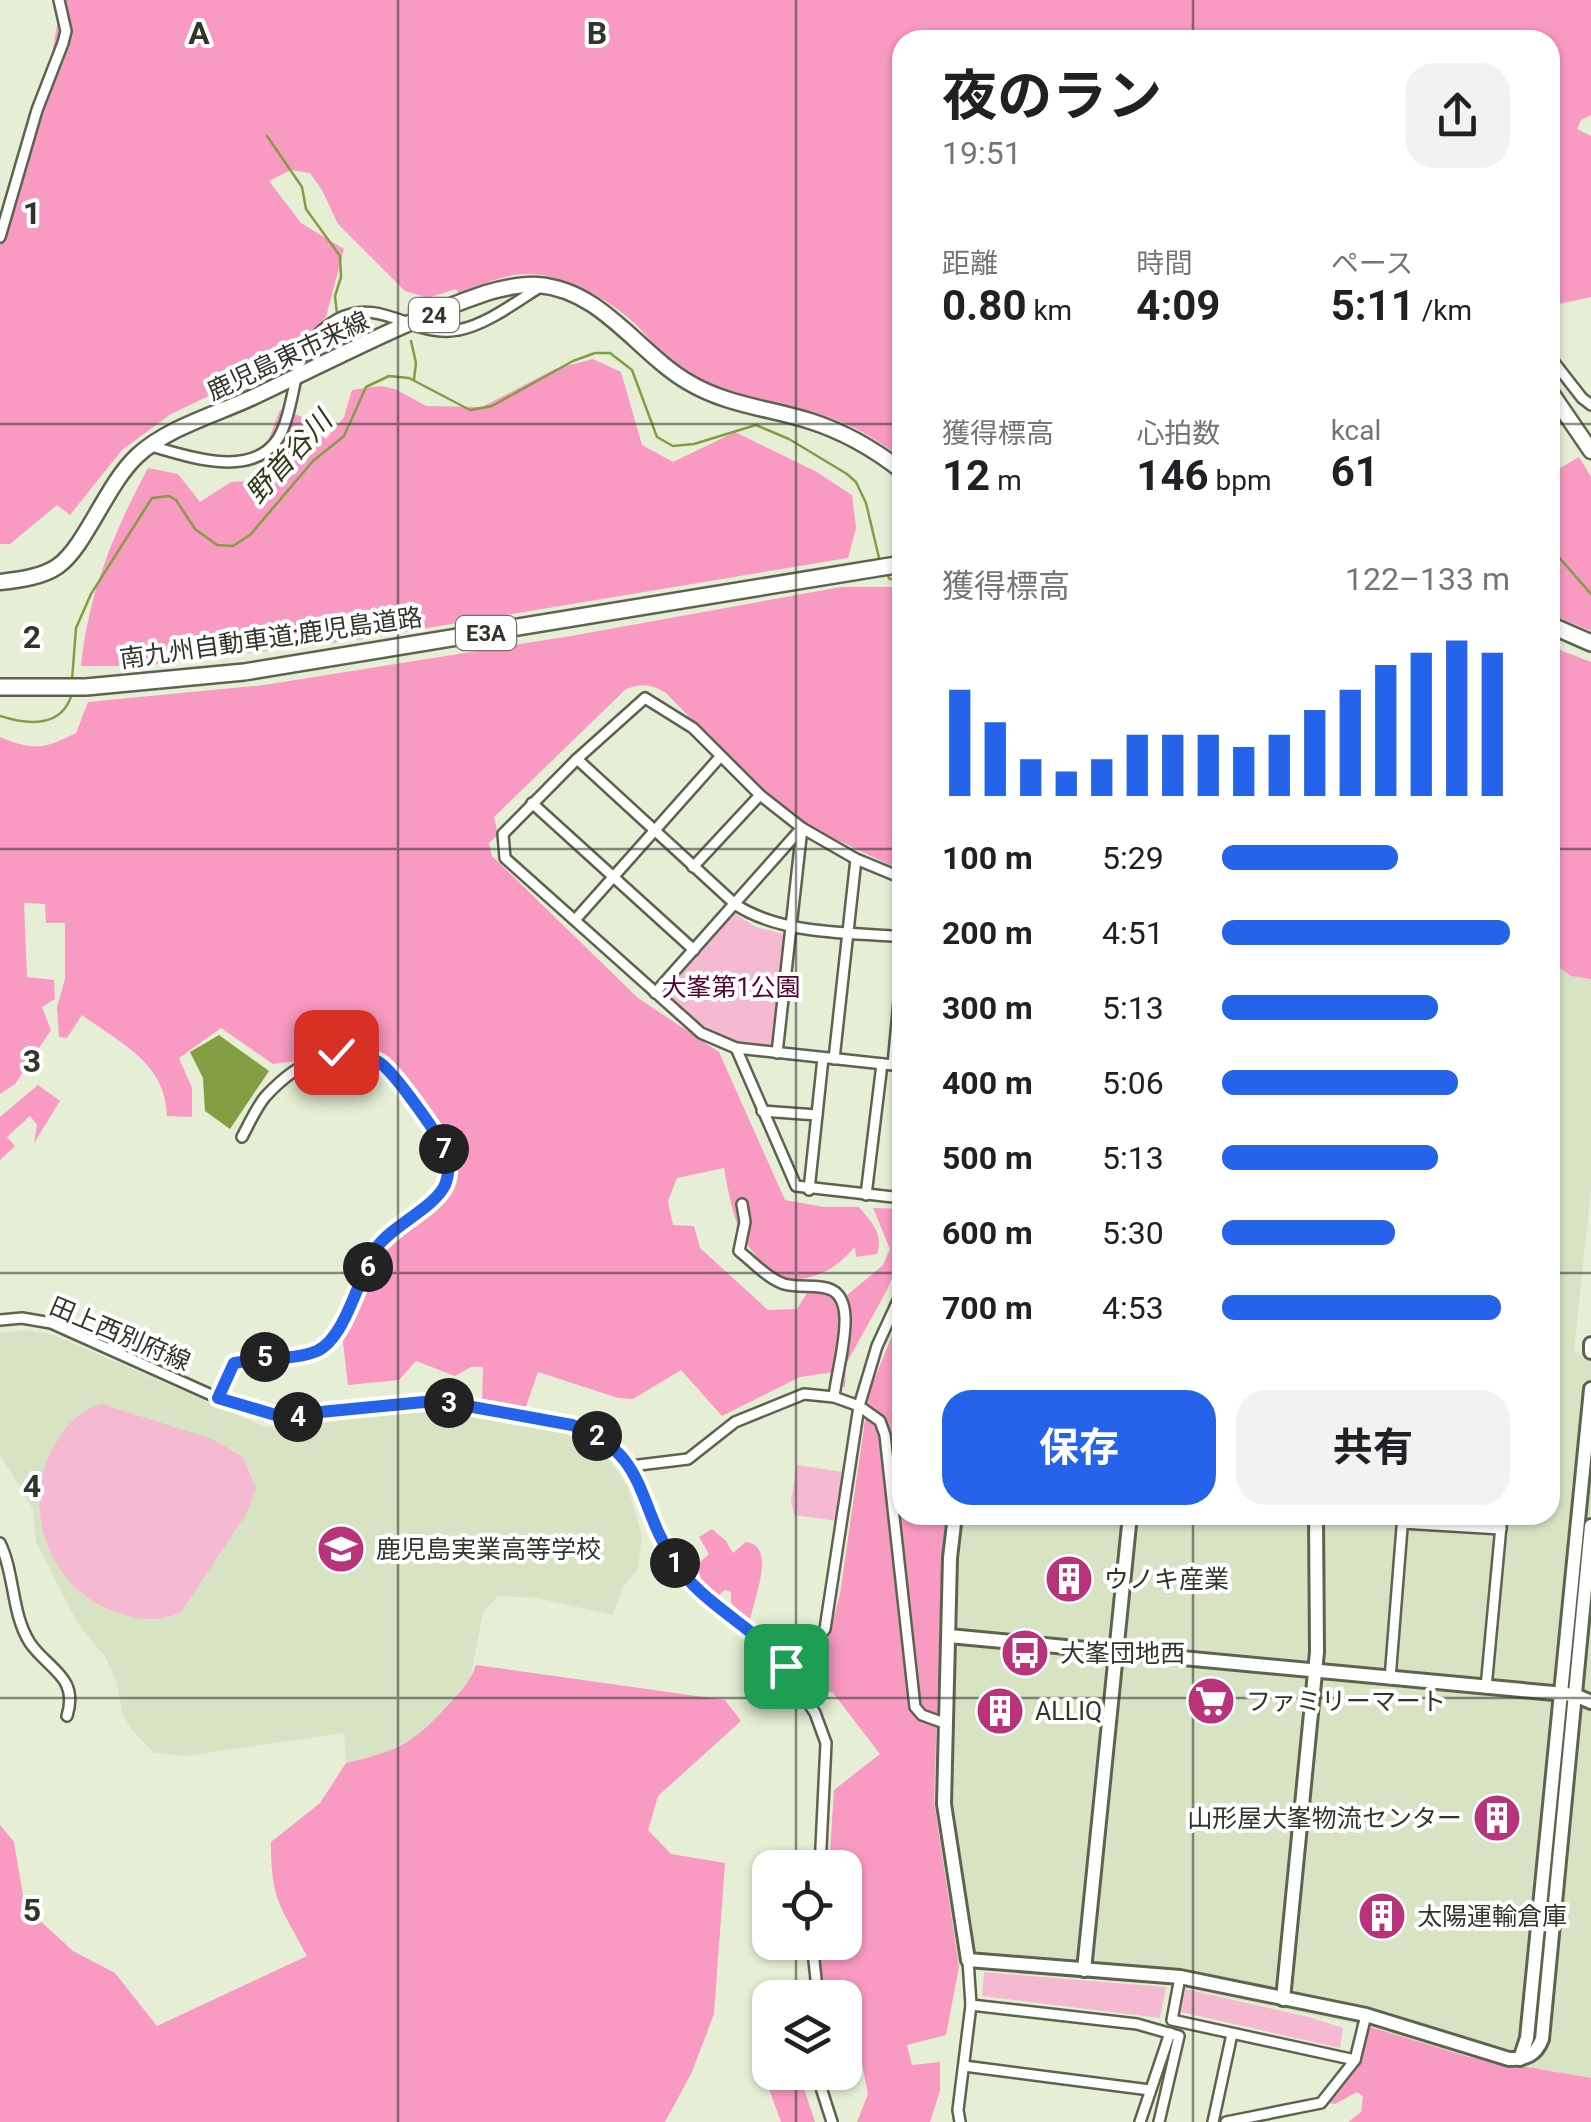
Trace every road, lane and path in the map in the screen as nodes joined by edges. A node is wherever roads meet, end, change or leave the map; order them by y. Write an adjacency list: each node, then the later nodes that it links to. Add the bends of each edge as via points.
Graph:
1 (59, 0): 2 (street, via 66,31)
2 (0, 237)
3 (542, 285): 4 (main road, 鹿児島東市来線 / 24, via 500,289); 4 (street, via 460,330); 11 (main road, 鹿児島東市来線 / 24, via 600,309 702,390 831,428)
4 (412, 324): 6 (main road, 鹿児島東市来線 / 24); 6 (street, via 374,311 350,313 308,345)
5 (1560, 369): 7 (street)
6 (295, 378): 9 (main road, 鹿児島東市来線 / 24); 9 (street, via 276,441 254,456 214,461)
7 (1591, 404)
8 (1560, 405): 10 (main road)
9 (151, 446): 13 (main road, 鹿児島東市来線 / 24, via 113,484 65,560 48,572)
10 (1591, 450)
11 (892, 463)
12 (892, 566): 16 (highway, 南九州自動車道;鹿児島道路 / E3A, via 343,658 148,683)
13 (0, 582)
14 (1560, 629): 15 (highway)
15 (1591, 643)
16 (0, 688)
17 (720, 757): 18 (street, via 693,728 645,698); 19 (street); 22 (street)
18 (577, 759): 20 (street); 22 (street)
19 (760, 795): 21 (street); 24 (street)
20 (532, 803): 26 (street); 28 (street, via 503,834 505,858)
21 (802, 828): 23 (street); 27 (street); 29 (street)
22 (655, 830): 24 (street); 26 (street)
23 (856, 859): 25 (street); 30 (street)
24 (694, 867): 27 (street)
25 (892, 874)
26 (613, 877): 28 (street); 32 (street)
27 (736, 905): 29 (street); 32 (street)
28 (575, 920): 33 (street)
29 (790, 926): 30 (street); 35 (street)
30 (848, 932): 31 (street); 36 (street)
31 (892, 937)
32 (694, 950): 33 (street)
33 (655, 993): 34 (street, via 701,1033)
34 (736, 1048): 35 (street); 38 (street)
35 (777, 1052): 36 (street)
36 (829, 1058): 37 (street); 39 (street)
37 (892, 1065): 42 (street)
38 (762, 1111): 39 (street); 41 (street, via 796,1186)
39 (817, 1115): 41 (street)
40 (242, 1137): 49 (street, via 263,1099 300,1065 336,1052 360,1054 392,1074 444,1147 449,1172 442,1190 378,1246 320,1350 234,1363)
41 (809, 1190): 42 (street)
42 (866, 1195): 43 (street)
43 (892, 1197)
44 (742, 1204): 48 (street, via 739,1251 783,1284 822,1286 841,1300 845,1325)
45 (892, 1315): 50 (street)
46 (0, 1320): 49 (street, 田上西別府線, via 51,1323)
47 (1591, 1389): 69 (street)
48 (834, 1397): 50 (street); 51 (street, via 804,1394 735,1422 688,1459)
49 (218, 1398): 51 (street, 田上西別府線, via 296,1417 395,1402 456,1404 572,1425 601,1438)
50 (859, 1406): 52 (street, via 886,1435); 65 (street, via 824,1629)
51 (630, 1466): 65 (street, 田上西別府線, via 683,1574)
52 (892, 1491)
53 (896, 1525): 72 (street, via 915,1707)
54 (954, 1525): 63 (street)
55 (1129, 1525): 64 (street)
56 (1316, 1525): 66 (street)
57 (1402, 1525): 67 (street)
58 (1461, 1525): 61 (street)
59 (1501, 1525): 61 (street)
60 (1591, 1526): 69 (street)
61 (1501, 1529): 68 (street)
62 (0, 1543): 71 (street, via 28,1640 70,1691)
63 (950, 1636): 64 (street); 72 (street)
64 (1114, 1652): 66 (street); 75 (street)
65 (786, 1666): 73 (street, 田上西別府線, via 826,1743)
66 (1314, 1672): 67 (street); 77 (street)
67 (1390, 1679): 68 (street)
68 (1486, 1688): 69 (street)
69 (1569, 1695): 70 (street); 79 (street, via 1538,2048 1509,2059)
70 (1591, 1702)
71 (67, 1716)
72 (947, 1724): 74 (street, via 944,1804)
73 (821, 1850)
74 (968, 1960): 75 (street); 78 (street)
75 (1084, 1970): 76 (street)
76 (1180, 1977): 77 (street); 81 (street, via 1172,2020)
77 (1282, 1999): 79 (street)
78 (971, 2005): 80 (street); 83 (street)
79 (1366, 2015): 82 (street)
80 (1170, 2033): 85 (street); 90 (street, via 1179,2036)
81 (1232, 2034): 82 (street); 91 (street)
82 (1355, 2060): 86 (street, via 1321,2103)
83 (964, 2066): 85 (street); 88 (street)
84 (822, 2090): 87 (street)
85 (1150, 2090): 89 (street)
86 (1250, 2120): 92 (street)
87 (832, 2122)
88 (960, 2122)
89 (1140, 2122)
90 (1159, 2122)
91 (1213, 2122)
92 (1226, 2122)

